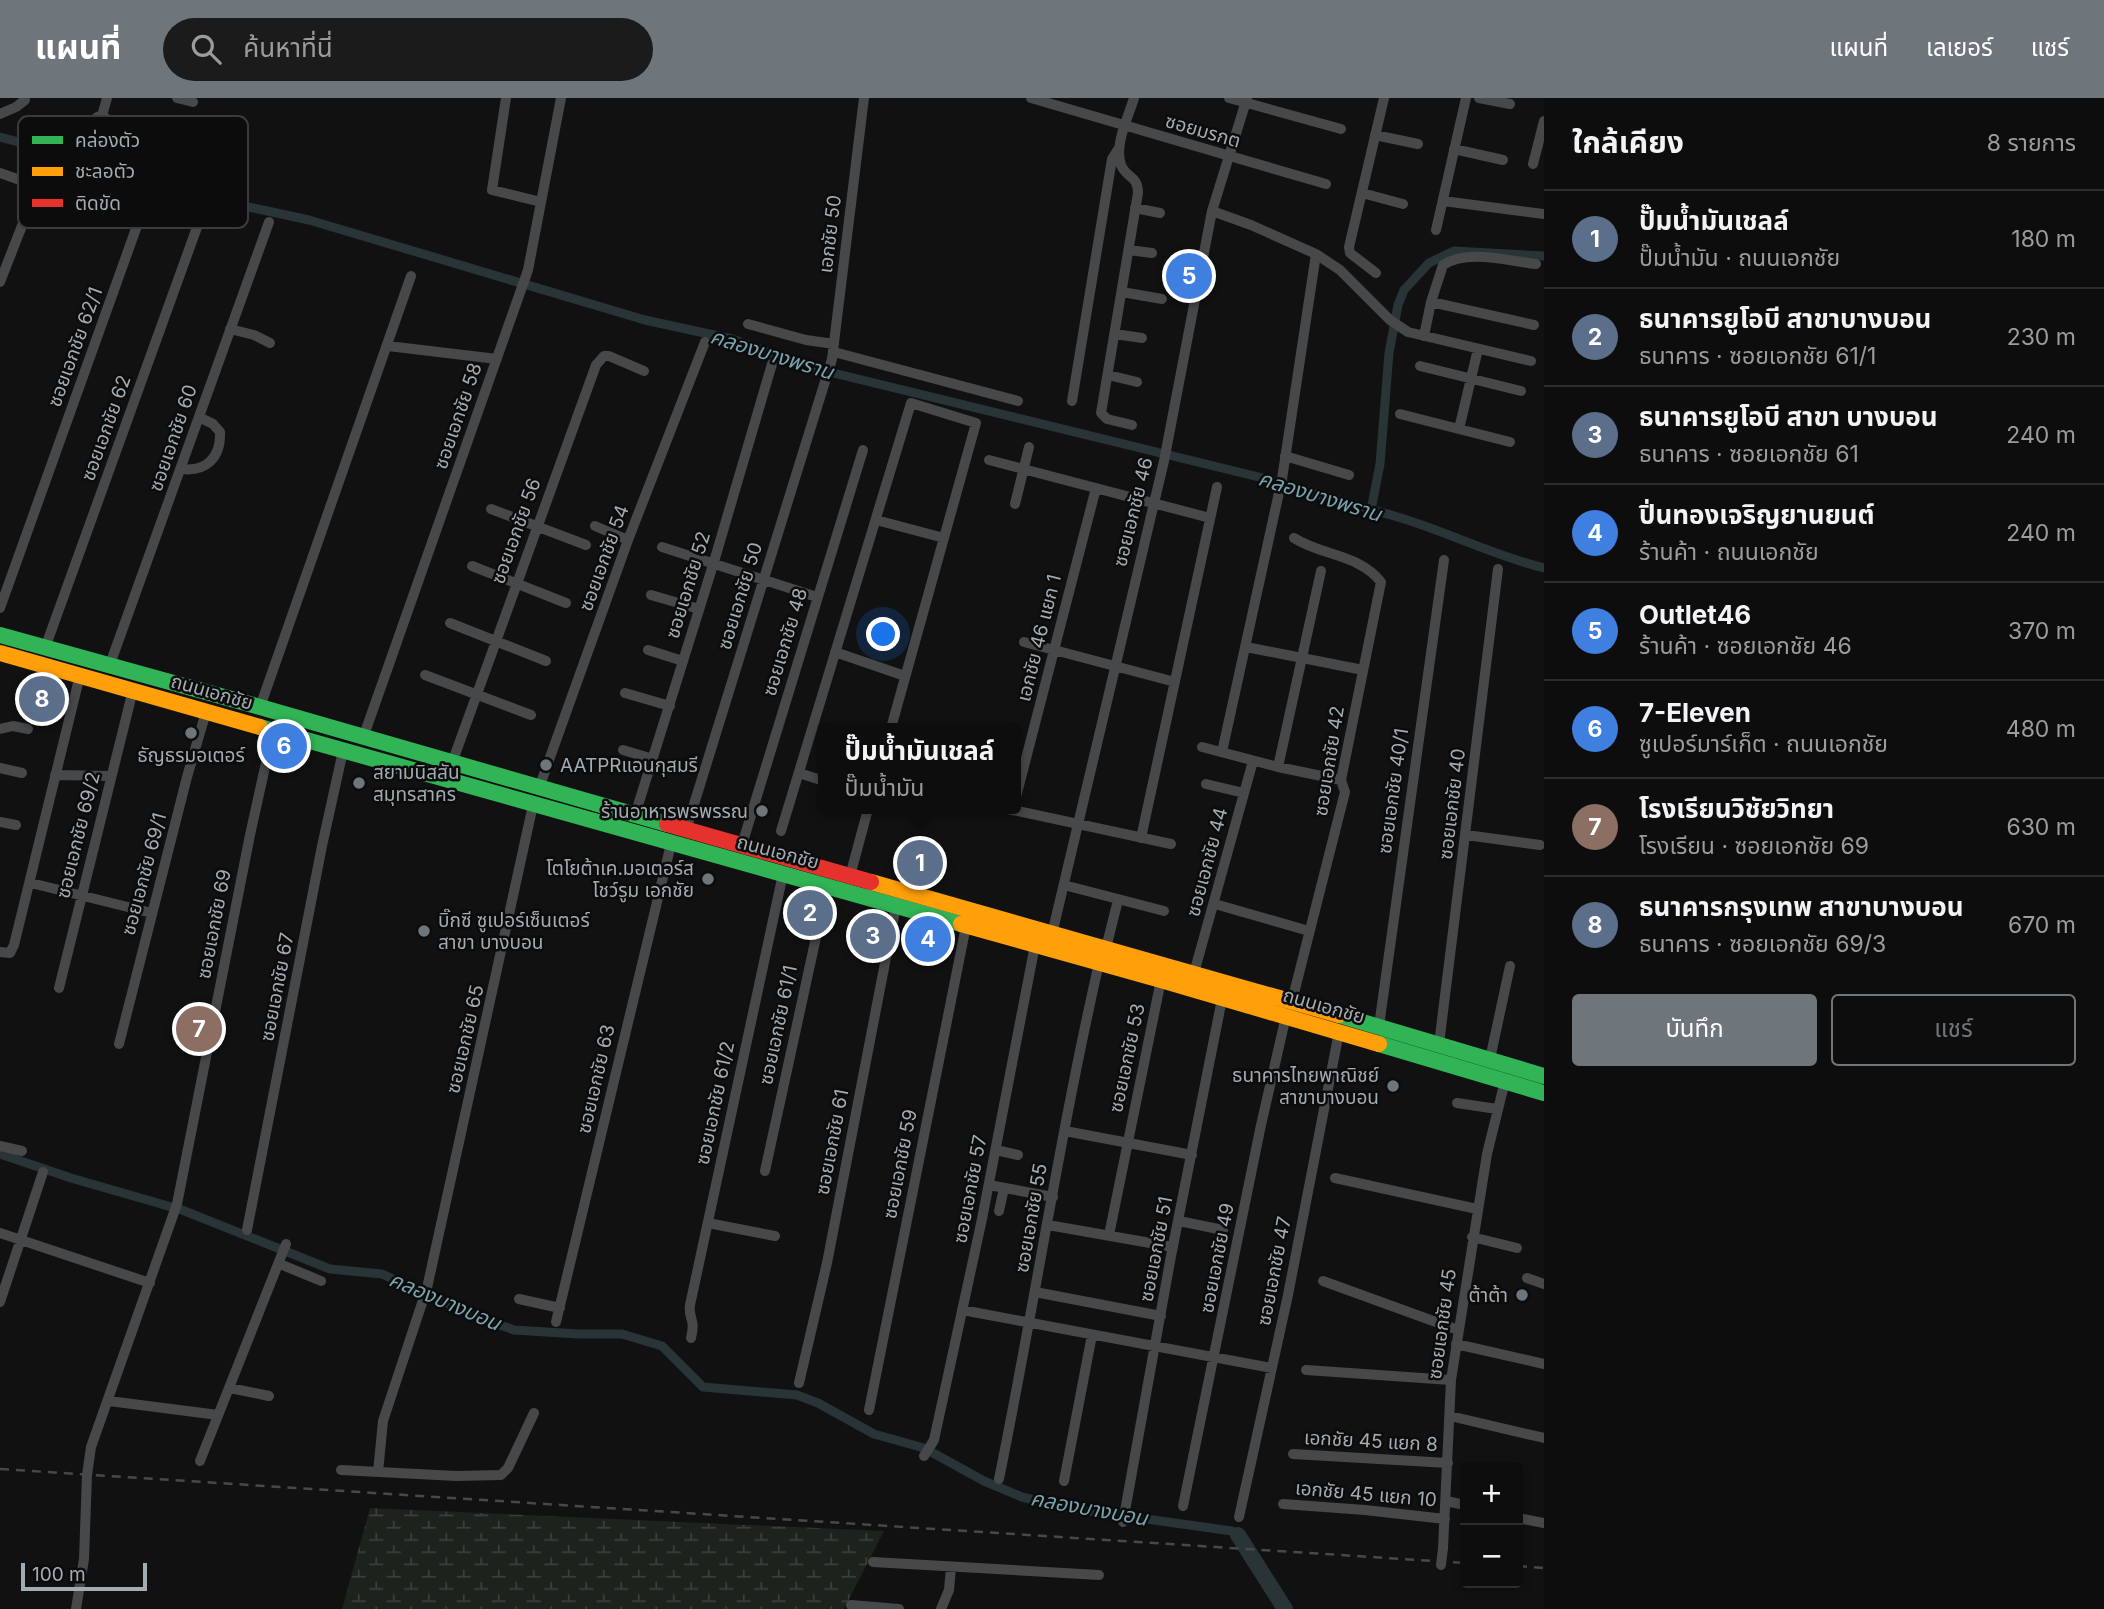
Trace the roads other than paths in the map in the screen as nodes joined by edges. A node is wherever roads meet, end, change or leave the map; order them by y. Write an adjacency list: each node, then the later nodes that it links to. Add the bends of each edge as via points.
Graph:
1 (107, 98): 17 (street)
2 (177, 98): 14 (street)
3 (506, 98): 33 (street, via 492,190)
4 (561, 98): 33 (street, ซอยเอกชัย 58)
5 (864, 98): 66 (street, เอกชัย 50)
6 (1134, 98): 19 (street)
7 (1229, 98): 13 (street)
8 (1384, 98): 21 (street)
9 (1466, 98): 24 (street)
10 (1479, 98): 15 (street)
11 (1037, 99): 19 (street, ซอยมรกต)
12 (25, 100): 16 (street)
13 (1246, 100): 20 (street); 25 (street, ซอยเอกชัย 46)
14 (193, 102)
15 (1510, 104)
16 (0, 114)
17 (103, 116)
18 (1544, 121): 27 (street)
19 (1126, 126): 23 (street); 25 (street, ซอยมรกต)
20 (1341, 129)
21 (1375, 135): 22 (street); 31 (street)
22 (1418, 144)
23 (1119, 148): 35 (street, via 1123,170 1138,185); 78 (street, via 1112,159)
24 (1454, 149): 26 (street); 32 (street)
25 (1229, 157): 30 (street, ซอยมรกต); 36 (street, ซอยเอกชัย 46)
26 (1503, 160)
27 (1533, 164)
28 (0, 173): 29 (street)
29 (18, 179)
30 (1326, 184)
31 (1362, 193): 34 (street); 46 (street)
32 (1443, 201): 38 (street); 43 (street)
33 (541, 202): 67 (street, ซอยเอกชัย 58, via 528,270)
34 (1403, 204)
35 (1135, 208): 37 (street); 44 (street)
36 (1212, 211): 47 (street); 93 (street, ซอยเอกชัย 46)
37 (1160, 214)
38 (1544, 214)
39 (270, 222): 58 (street, ซอยเอกชัย 60)
40 (21, 228): 52 (street)
41 (136, 228): 115 (street, ซอยเอกชัย 62/1)
42 (198, 228): 122 (street, ซอยเอกชัย 62)
43 (1436, 230)
44 (1129, 250): 45 (street); 53 (street)
45 (1152, 253)
46 (1350, 253): 49 (street); 50 (street)
47 (1316, 254): 49 (street); 86 (street)
48 (1536, 264): 55 (street, via 1468,256 1451,260 1439,272)
49 (1340, 270): 60 (street, via 1390,320)
50 (1376, 273)
51 (411, 276): 64 (street)
52 (0, 282)
53 (1122, 292): 54 (street); 59 (street)
54 (1162, 299)
55 (1431, 302): 57 (street); 60 (street)
56 (748, 324): 66 (street)
57 (1534, 326)
58 (230, 329): 63 (street); 80 (street, ซอยเอกชัย 60)
59 (1115, 334): 61 (street); 73 (street)
60 (1424, 336): 65 (street)
61 (1142, 338)
62 (705, 342): 102 (street, ซอยเอกชัย 54)
63 (270, 343)
64 (388, 346): 67 (street); 141 (street)
65 (1478, 349): 68 (street); 74 (street)
66 (833, 352): 72 (street, เอกชัย 50); 77 (street)
67 (497, 359): 148 (street, ซอยเอกชัย 58)
68 (1531, 361)
69 (772, 363): 106 (street, ซอยเอกชัย 52)
70 (1420, 366): 74 (street)
71 (644, 371): 98 (street, ซอยเอกชัย 56, via 609,356 599,359)
72 (828, 373): 110 (street, ซอยเอกชัย 50)
73 (1108, 375): 75 (street); 81 (street, via 1102,417)
74 (1471, 380): 76 (street); 82 (street)
75 (1137, 382)
76 (1521, 391)
77 (1018, 401)
78 (1072, 401)
79 (1400, 414): 82 (street)
80 (199, 417): 88 (street, ซอยเอกชัย 60); 88 (street, via 213,424 220,440 211,462 203,468)
81 (1132, 425)
82 (1459, 429): 83 (street)
83 (1510, 442)
84 (1029, 447): 89 (street)
85 (863, 450): 113 (street, ซอยเอกชัย 48)
86 (1286, 456): 90 (street); 121 (street)
87 (989, 460): 89 (street)
88 (181, 469): 130 (street, ซอยเอกชัย 60)
89 (1023, 469): 92 (street); 94 (street)
90 (1349, 475)
91 (1217, 487): 96 (street)
92 (1096, 488): 93 (street); 124 (street, เอกชัย 46 แยก 1)
93 (1153, 503): 96 (street); 131 (street, ซอยเอกชัย 46)
94 (1015, 504)
95 (491, 509): 98 (street)
96 (1210, 518): 136 (street)
97 (876, 520): 100 (street); 100 (street, via 911,403 976,423); 125 (street)
98 (537, 526): 103 (street); 111 (street, ซอยเอกชัย 56)
99 (595, 527): 102 (street)
100 (944, 538): 135 (street)
101 (1294, 538): 132 (street, ซอยเอกชัย 42, via 1311,548 1351,559 1374,572 1381,582)
102 (628, 540): 166 (street, ซอยเอกชัย 54)
103 (586, 545)
104 (662, 547): 106 (street)
105 (1444, 560): 209 (street, ซอยเอกชัย 40/1)
106 (713, 565): 110 (street); 116 (street, ซอยเอกชัย 52)
107 (472, 566): 111 (street)
108 (1498, 569): 177 (street, ซอยเอกชัย 40)
109 (1321, 571): 127 (street)
110 (764, 581): 113 (street); 175 (street, ซอยเอกชัย 50)
111 (516, 582): 114 (street); 119 (street, ซอยเอกชัย 56)
112 (651, 595): 116 (street)
113 (817, 597): 181 (street, ซอยเอกชัย 48)
114 (566, 603)
115 (0, 608)
116 (699, 609): 129 (street, ซอยเอกชัย 52)
117 (450, 623): 119 (street)
118 (0, 635): 122 (main road, ถนนเอกชัย)
119 (496, 640): 128 (street); 139 (street, ซอยเอกชัย 56)
120 (1024, 642): 124 (street)
121 (1246, 647): 127 (street); 152 (street)
122 (45, 648): 130 (main road, ถนนเอกชัย)
123 (648, 650): 129 (street)
124 (1054, 650): 131 (street); 162 (street, เอกชัย 46 แยก 1)
125 (835, 652): 135 (street); 159 (street)
126 (0, 653): 133 (main road, ถนนเอกชัย)
127 (1302, 658): 132 (street); 156 (street)
128 (547, 661)
129 (683, 661): 140 (street, ซอยเอกชัย 52)
130 (109, 667): 141 (main road, ถนนเอกชัย)
131 (1114, 667): 136 (street); 173 (street, ซอยเอกชัย 46)
132 (1363, 670): 164 (street, ซอยเอกชัย 42)
133 (80, 675): 137 (main road, ถนนเอกชัย); 160 (street)
134 (425, 675): 139 (street)
135 (905, 676): 144 (street)
136 (1175, 682): 178 (street)
137 (133, 690): 142 (main road, ถนนเอกชัย); 161 (street, ซอยเอกชัย 69/2)
138 (625, 692): 140 (street)
139 (475, 693): 143 (street); 155 (street, ซอยเอกชัย 56)
140 (670, 706): 153 (street, ซอยเอกชัย 52)
141 (260, 707): 148 (main road, ถนนเอกชัย)
142 (206, 712): 147 (main road, ถนนเอกชัย); 194 (street, ซอยเอกชัย 69/1)
143 (531, 715)
144 (892, 723)
145 (0, 729): 146 (street)
146 (28, 729)
147 (273, 732): 151 (main road, ถนนเอกชัย); 251 (street, ซอยเอกชัย 69, via 177,1207)
148 (362, 738): 155 (main road, ถนนเอกชัย)
149 (1202, 747): 152 (street)
150 (623, 750): 153 (street)
151 (343, 751): 168 (main road, ถนนเอกชัย); 237 (street, ซอยเอกชัย 67)
152 (1222, 751): 154 (street)
153 (653, 760): 171 (street, ซอยเอกชัย 52)
154 (1253, 761): 156 (street); 167 (street, ซอยเอกชัย 44)
155 (452, 763): 166 (main road, ถนนเอกชัย)
156 (1278, 767): 164 (street)
157 (0, 768): 158 (street)
158 (22, 773)
159 (799, 773): 163 (street); 176 (street)
160 (55, 775): 161 (street); 186 (street)
161 (111, 776): 189 (street, ซอยเอกชัย 69/2)
162 (1021, 778)
163 (818, 779)
164 (1341, 780): 196 (street, ซอยเอกชัย 42, via 1345,792)
165 (1206, 784): 167 (street)
166 (539, 788): 171 (main road, ถนนเอกชัย)
167 (1244, 793): 191 (street, ซอยเอกชัย 44)
168 (533, 805): 179 (main road, ถนนเอกชัย); 285 (street, ซอยเอกชัย 65, via 428,1280 383,1421)
169 (1021, 811): 173 (street)
170 (867, 814): 185 (street)
171 (635, 815): 175 (main road, ถนนเอกชัย)
172 (0, 822): 174 (street)
173 (1079, 824): 178 (street); 187 (street, ซอยเอกชัย 46)
174 (16, 825)
175 (686, 830): 181 (main road, ถนนเอกชัย)
176 (781, 831)
177 (1466, 835): 182 (street); 212 (street, ซอยเอกชัย 40)
178 (1141, 838): 180 (street)
179 (671, 844): 183 (main road, ถนนเอกชัย); 256 (street, ซอยเอกชัย 63)
180 (1171, 844)
181 (741, 845): 183 (street, ซอยเอกชัย 48); 185 (main road, ถนนเอกชัย)
182 (1540, 845)
183 (737, 862): 184 (main road, ถนนเอกชัย)
184 (783, 874): 188 (main road, ถนนเอกชัย); 235 (street, ซอยเอกชัย 61/2)
185 (850, 876): 197 (main road, ถนนเอกชัย)
186 (31, 883): 189 (street); 199 (street, via 12,951)
187 (1064, 885): 190 (street); 197 (street, ซอยเอกชัย 46)
188 (827, 887): 192 (main road, ถนนเอกชัย); 226 (street, ซอยเอกชัย 61/1)
189 (82, 895): 194 (street); 204 (street, ซอยเอกชัย 69/2)
190 (1118, 900): 193 (street); 200 (street, ซอยเอกชัย 55)
191 (1214, 904): 196 (street); 202 (street, ซอยเอกชัย 44)
192 (896, 906): 195 (main road, ถนนเอกชัย); 271 (street, ซอยเอกชัย 61, via 827,1264)
193 (1164, 911)
194 (152, 913): 211 (street, ซอยเอกชัย 69/1)
195 (966, 926): 198 (main road, ถนนเอกชัย); 275 (street, ซอยเอกชัย 59)
196 (1309, 930): 207 (street, ซอยเอกชัย 42)
197 (1052, 934): 200 (main road, ถนนเอกชัย)
198 (1035, 945): 200 (main road, ถนนเอกชัย); 222 (street, ซอยเอกชัย 57)
199 (0, 953)
200 (1102, 956): 202 (main road, ถนนเอกชัย); 203 (main road, ถนนเอกชัย); 219 (street, ซอยเอกชัย 55)
201 (1510, 966): 213 (street)
202 (1194, 973): 205 (main road); 207 (main road, ถนนเอกชัย)
203 (1161, 980): 205 (main road, ถนนเอกชัย); 220 (street, ซอยเอกชัย 53)
204 (59, 988)
205 (1189, 989): 206 (main road, ถนนเอกชัย)
206 (1222, 999): 208 (main road, ถนนเอกชัย); 225 (street, ซอยเอกชัย 51)
207 (1292, 1001): 209 (main road, ถนนเอกชัย)
208 (1286, 1016): 210 (main road, ถนนเอกชัย); 266 (street, ซอยเอกชัย 49)
209 (1379, 1026): 212 (main road, ถนนเอกชัย)
210 (1339, 1032): 215 (main road, ถนนเอกชัย); 268 (street, ซอยเอกชัย 47)
211 (119, 1044)
212 (1439, 1044): 213 (main road, ถนนเอกชัย)
213 (1490, 1059): 214 (main road, ถนนเอกชัย)
214 (1544, 1076)
215 (1505, 1081): 216 (main road, ถนนเอกชัย); 218 (street, ซอยเอกชัย 45)
216 (1544, 1093)
217 (1457, 1103): 218 (street)
218 (1497, 1109): 232 (street, ซอยเอกชัย 45)
219 (1065, 1131): 220 (street); 231 (street, ซอยเอกชัย 55)
220 (1127, 1143): 225 (street); 240 (street, ซอยเอกชัย 53)
221 (0, 1146): 223 (street)
222 (996, 1150): 224 (street); 229 (street, ซอยเอกชัย 57)
223 (22, 1151)
224 (1018, 1155)
225 (1192, 1155): 234 (street, ซอยเอกชัย 51)
226 (765, 1171)
227 (43, 1172): 243 (street)
228 (1335, 1178): 232 (street)
229 (989, 1185): 230 (street); 257 (street, ซอยเอกชัย 57)
230 (1004, 1188): 231 (street); 233 (street)
231 (1053, 1196): 236 (street, ซอยเอกชัย 55)
232 (1477, 1209): 242 (street, ซอยเอกชัย 45)
233 (999, 1211)
234 (1179, 1221): 238 (street); 245 (street, ซอยเอกชัย 51)
235 (708, 1223): 241 (street); 263 (street, ซอยเอกชัย 61/2, via 689,1309 694,1326)
236 (1048, 1225): 240 (street); 253 (street, ซอยเอกชัย 55)
237 (247, 1230)
238 (1223, 1230)
239 (0, 1233): 243 (street)
240 (1109, 1235): 245 (street)
241 (775, 1236)
242 (1472, 1237): 246 (street); 261 (street, ซอยเอกชัย 45)
243 (22, 1241): 251 (street); 255 (street)
244 (286, 1244): 247 (street)
245 (1173, 1247): 258 (street, ซอยเอกชัย 51)
246 (1517, 1248)
247 (281, 1262): 250 (street); 272 (street)
248 (1527, 1278): 252 (street)
249 (1323, 1280): 261 (street)
250 (321, 1281)
251 (150, 1283): 274 (street, ซอยเอกชัย 69)
252 (1544, 1284)
253 (1035, 1292): 258 (street); 260 (street, ซอยเอกชัย 55)
254 (519, 1298): 256 (street)
255 (0, 1302)
256 (559, 1308): 259 (street, ซอยเอกชัย 63)
257 (962, 1310): 260 (street); 281 (street, ซอยเอกชัย 57, via 934,1440)
258 (1161, 1316): 265 (street, ซอยเอกชัย 51)
259 (556, 1322)
260 (1030, 1323): 262 (street); 286 (street, ซอยเอกชัย 55)
261 (1458, 1330): 264 (street, ซอยเอกชัย 45)
262 (1092, 1335): 265 (street); 287 (street)
263 (691, 1338)
264 (1456, 1344): 267 (street); 270 (street, ซอยเอกชัย 45)
265 (1155, 1346): 266 (street); 295 (street, ซอยเอกชัย 51)
266 (1215, 1356): 268 (street); 291 (street, ซอยเอกชัย 49)
267 (1544, 1364)
268 (1272, 1368): 292 (street, ซอยเอกชัย 47)
269 (1306, 1370): 270 (street)
270 (1451, 1380): 278 (street, ซอยเอกชัย 45)
271 (799, 1383)
272 (230, 1388): 273 (street); 277 (street)
273 (269, 1396)
274 (109, 1401): 277 (street); 302 (street, ซอยเอกชัย 69, via 91,1447)
275 (869, 1410)
276 (534, 1413): 285 (street, via 501,1475)
277 (218, 1415): 282 (street)
278 (1450, 1416): 279 (street); 283 (street, ซอยเอกชัย 45)
279 (1544, 1438)
280 (1293, 1454): 283 (street, เอกชัย 45 แยก 8)
281 (924, 1456)
282 (200, 1461)
283 (1448, 1464): 288 (street, ซอยเอกชัย 45)
284 (341, 1470): 285 (street)
285 (379, 1472)
286 (999, 1479)
287 (1064, 1481)
288 (1446, 1501): 290 (street); 293 (street, ซอยเอกชัย 45)
289 (1283, 1504): 293 (street, เอกชัย 45 แยก 10)
290 (1460, 1504)
291 (1183, 1506)
292 (1239, 1517)
293 (1445, 1519): 299 (street, ซอยเอกชัย 45, bridge)
294 (1523, 1519): 296 (street)
295 (1123, 1522)
296 (1544, 1523)
297 (873, 1562): 298 (street)
298 (951, 1567): 300 (street); 304 (street)
299 (1440, 1570)
300 (1099, 1575)
301 (851, 1605): 303 (street)
302 (76, 1609)
303 (899, 1609)
304 (941, 1609)

